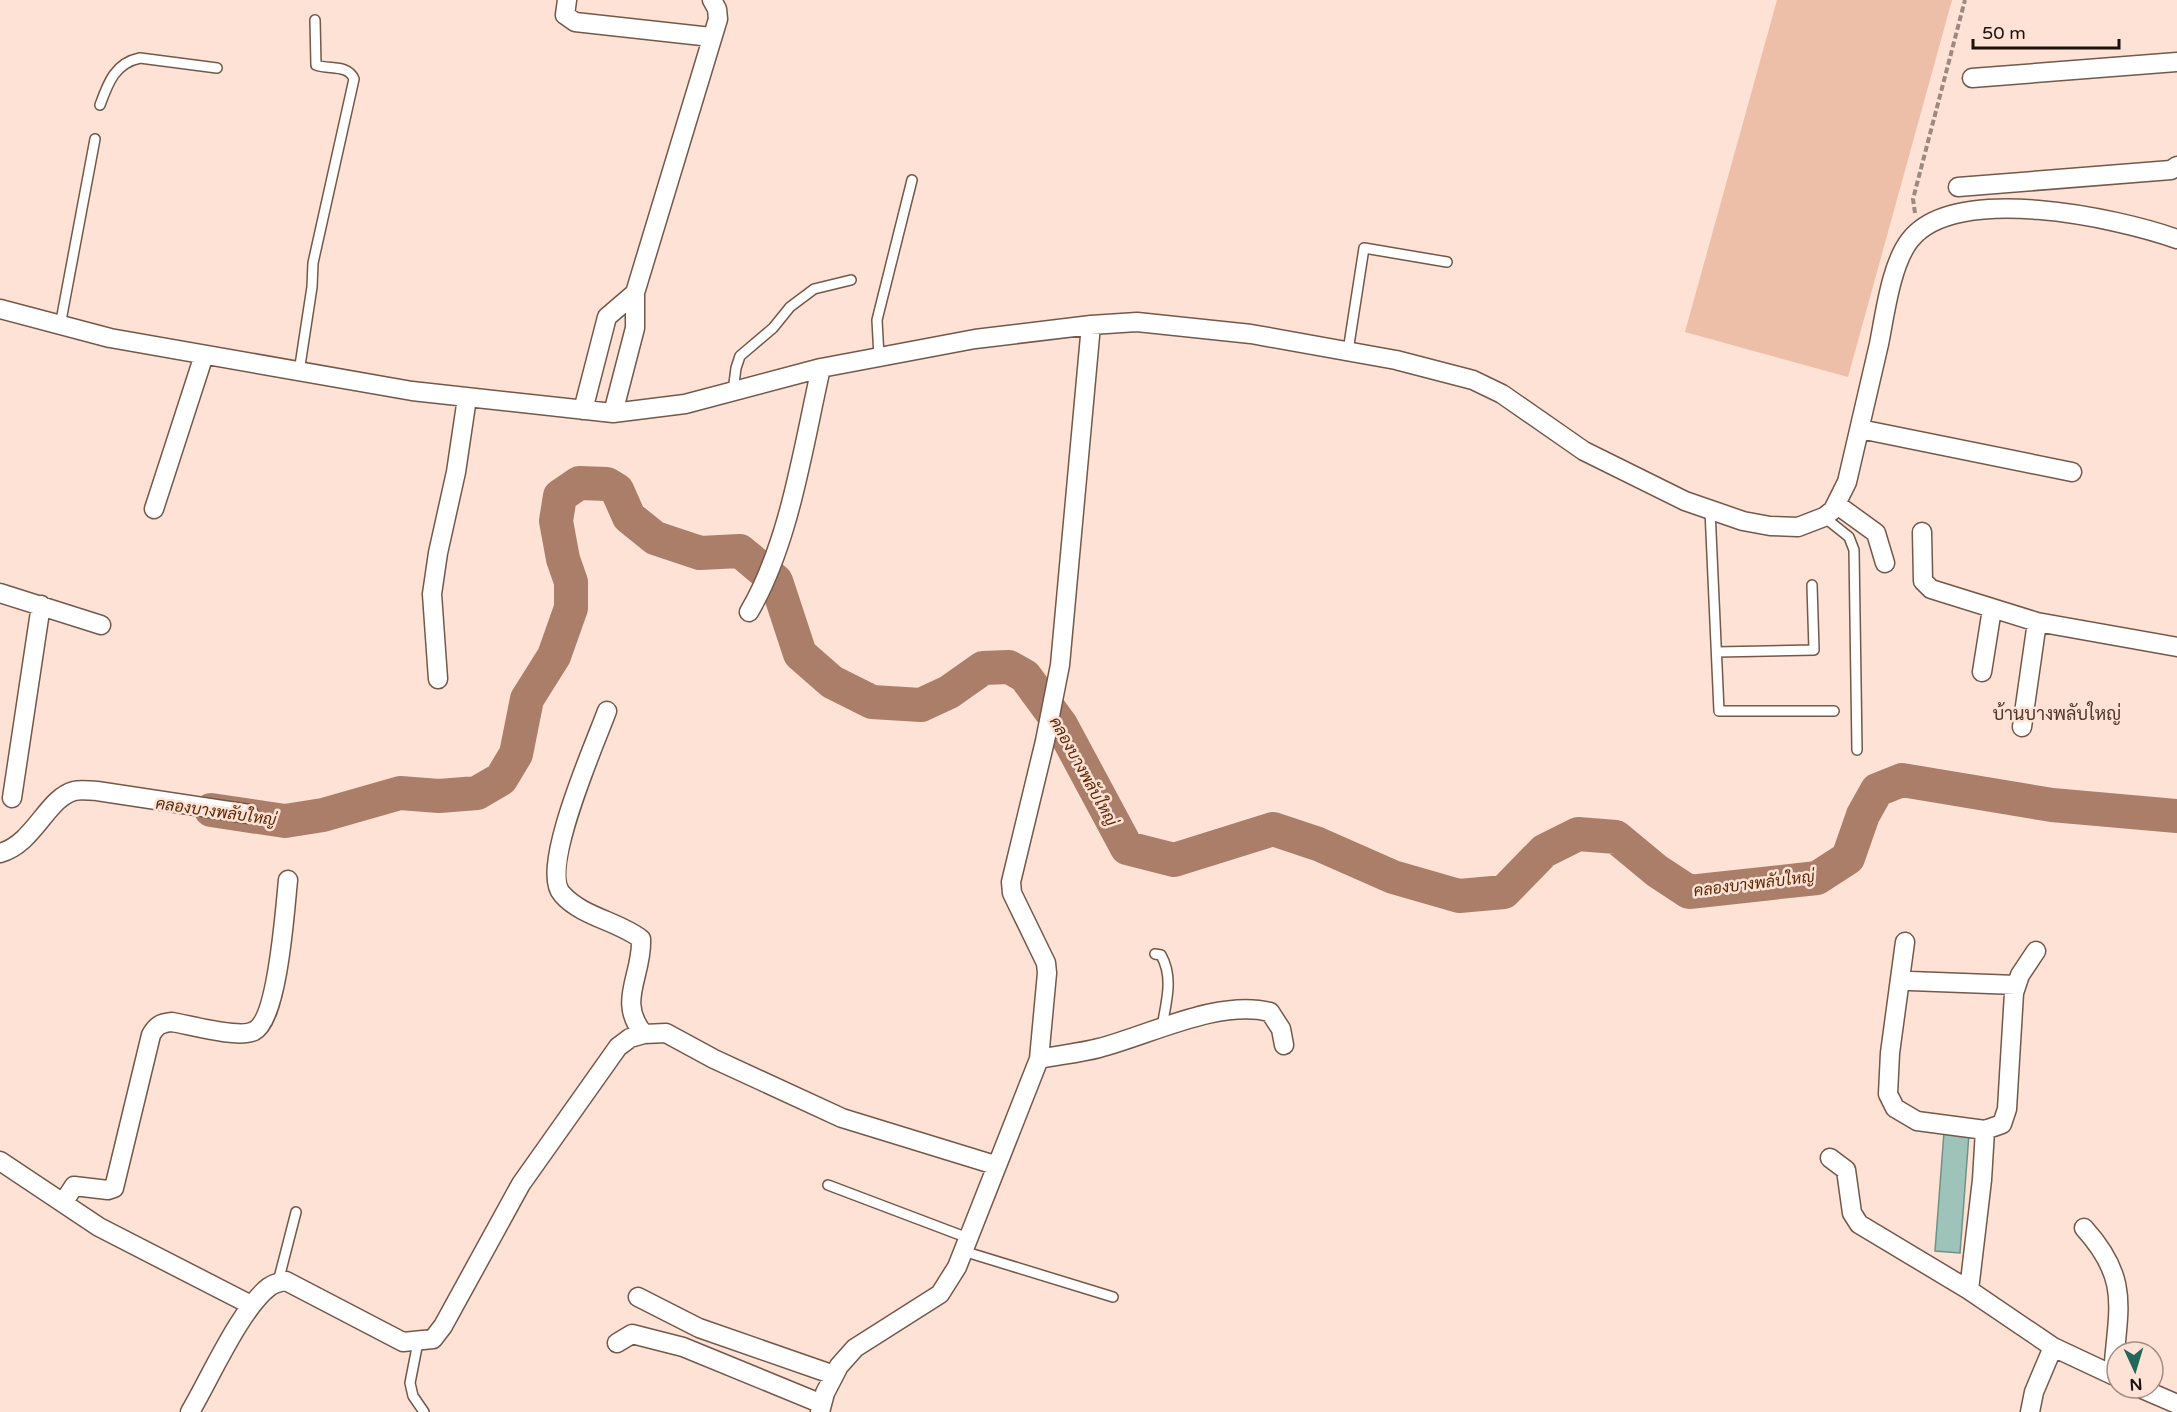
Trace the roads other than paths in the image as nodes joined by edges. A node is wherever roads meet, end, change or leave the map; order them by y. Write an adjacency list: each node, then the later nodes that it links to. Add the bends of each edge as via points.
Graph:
1 (567, 0): 4 (street, via 565,15 574,22)
2 (712, 0): 4 (street, via 718,19)
3 (315, 20): 24 (lane, via 316,65 345,69 354,79 313,263)
4 (711, 37): 16 (street)
5 (2177, 62): 7 (street)
6 (217, 68): 8 (lane, via 140,58 127,61 109,81)
7 (1972, 78)
8 (100, 105)
9 (94, 140): 19 (lane)
10 (2177, 166): 12 (street, via 2171,170)
11 (912, 180): 22 (lane, via 877,320)
12 (1958, 187)
13 (2177, 239): 29 (street, via 2083,213 2041,210 1972,213 1917,232 1902,252 1890,291)
14 (1447, 262): 20 (lane, via 1364,248)
15 (851, 280): 25 (lane, via 814,289 790,308 741,356)
16 (634, 294): 27 (street, via 607,317); 28 (street, via 635,328)
17 (0, 309): 19 (street)
18 (1091, 325): 20 (street, via 1137,322 1251,334); 22 (street, via 975,339); 63 (street, via 1060,665 1011,882 1012,893 1046,963)
19 (60, 326): 21 (street)
20 (1348, 351): 32 (street, via 1473,380 1502,394 1584,451)
21 (204, 355): 24 (street); 31 (street)
22 (879, 357): 23 (street)
23 (821, 368): 25 (street); 40 (street, via 780,544 763,588)
24 (299, 372): 26 (street)
25 (734, 391): 28 (street, via 685,404)
26 (467, 398): 27 (street); 46 (street, via 432,594)
27 (583, 410): 28 (street)
28 (613, 413)
29 (1860, 429): 30 (street); 33 (street, via 1846,482)
30 (2072, 472)
31 (154, 508)
32 (1710, 510): 33 (street, via 1770,526 1798,527); 44 (lane)
33 (1830, 510): 35 (street, via 1876,533); 50 (lane, via 1854,550)
34 (1922, 532): 39 (street, via 1924,584)
35 (1885, 564)
36 (1812, 585): 44 (lane, via 1814,650)
37 (0, 592): 38 (street)
38 (41, 605): 42 (street); 51 (street)
39 (1992, 609): 41 (street); 45 (street)
40 (748, 612)
41 (2037, 622): 43 (street); 49 (street)
42 (101, 625)
43 (2177, 647)
44 (1717, 652): 48 (lane, via 1719,711)
45 (1982, 672)
46 (438, 679)
47 (607, 711): 61 (street, via 558,845 554,873 560,892 571,903 641,939 630,1005 633,1021)
48 (1834, 711)
49 (2022, 727)
50 (1857, 750)
51 (12, 798)
52 (249, 814): 53 (street, via 97,791 73,791 62,797 18,845)
53 (0, 853)
54 (288, 880): 69 (street, via 273,997 265,1020 255,1031 242,1034 172,1022 155,1027 114,1188 74,1186)
55 (1905, 942): 64 (street, via 1888,1094 1895,1107 1917,1122)
56 (2036, 951): 59 (street)
57 (1155, 954): 60 (lane, via 1161,955 1170,981)
58 (1910, 981): 59 (street)
59 (2016, 985): 64 (street, via 2007,1109 2001,1124)
60 (1162, 1029): 62 (street, via 1250,1007 1270,1012 1281,1029); 63 (street, via 1098,1048)
61 (644, 1034): 67 (street, via 666,1033 842,1118); 79 (street, via 618,1047 521,1184 443,1326 433,1339)
62 (1284, 1045)
63 (1039, 1059): 67 (street)
64 (1985, 1130): 74 (street)
65 (1830, 1158): 74 (street, via 1846,1170 1852,1213 1859,1224)
66 (0, 1161): 69 (street)
67 (995, 1165): 72 (street)
68 (828, 1185): 72 (lane)
69 (63, 1203): 77 (street, via 99,1227)
70 (296, 1212): 73 (lane)
71 (2085, 1228): 78 (street, via 2109,1259 2119,1288)
72 (965, 1244): 76 (lane); 83 (street, via 957,1267 940,1294 855,1348)
73 (278, 1282): 77 (street); 79 (street, via 286,1281 403,1342)
74 (1969, 1290): 81 (street)
75 (638, 1297): 83 (street, via 699,1328)
76 (1113, 1297)
77 (250, 1305): 85 (street)
78 (2117, 1340)
79 (418, 1342): 86 (lane, via 410,1383)
80 (617, 1343): 84 (street, via 635,1334 663,1340)
81 (2053, 1347): 82 (street); 87 (street)
82 (2105, 1371)
83 (834, 1375): 84 (street)
84 (821, 1408)
85 (190, 1412)
86 (424, 1412)
87 (2030, 1412)

